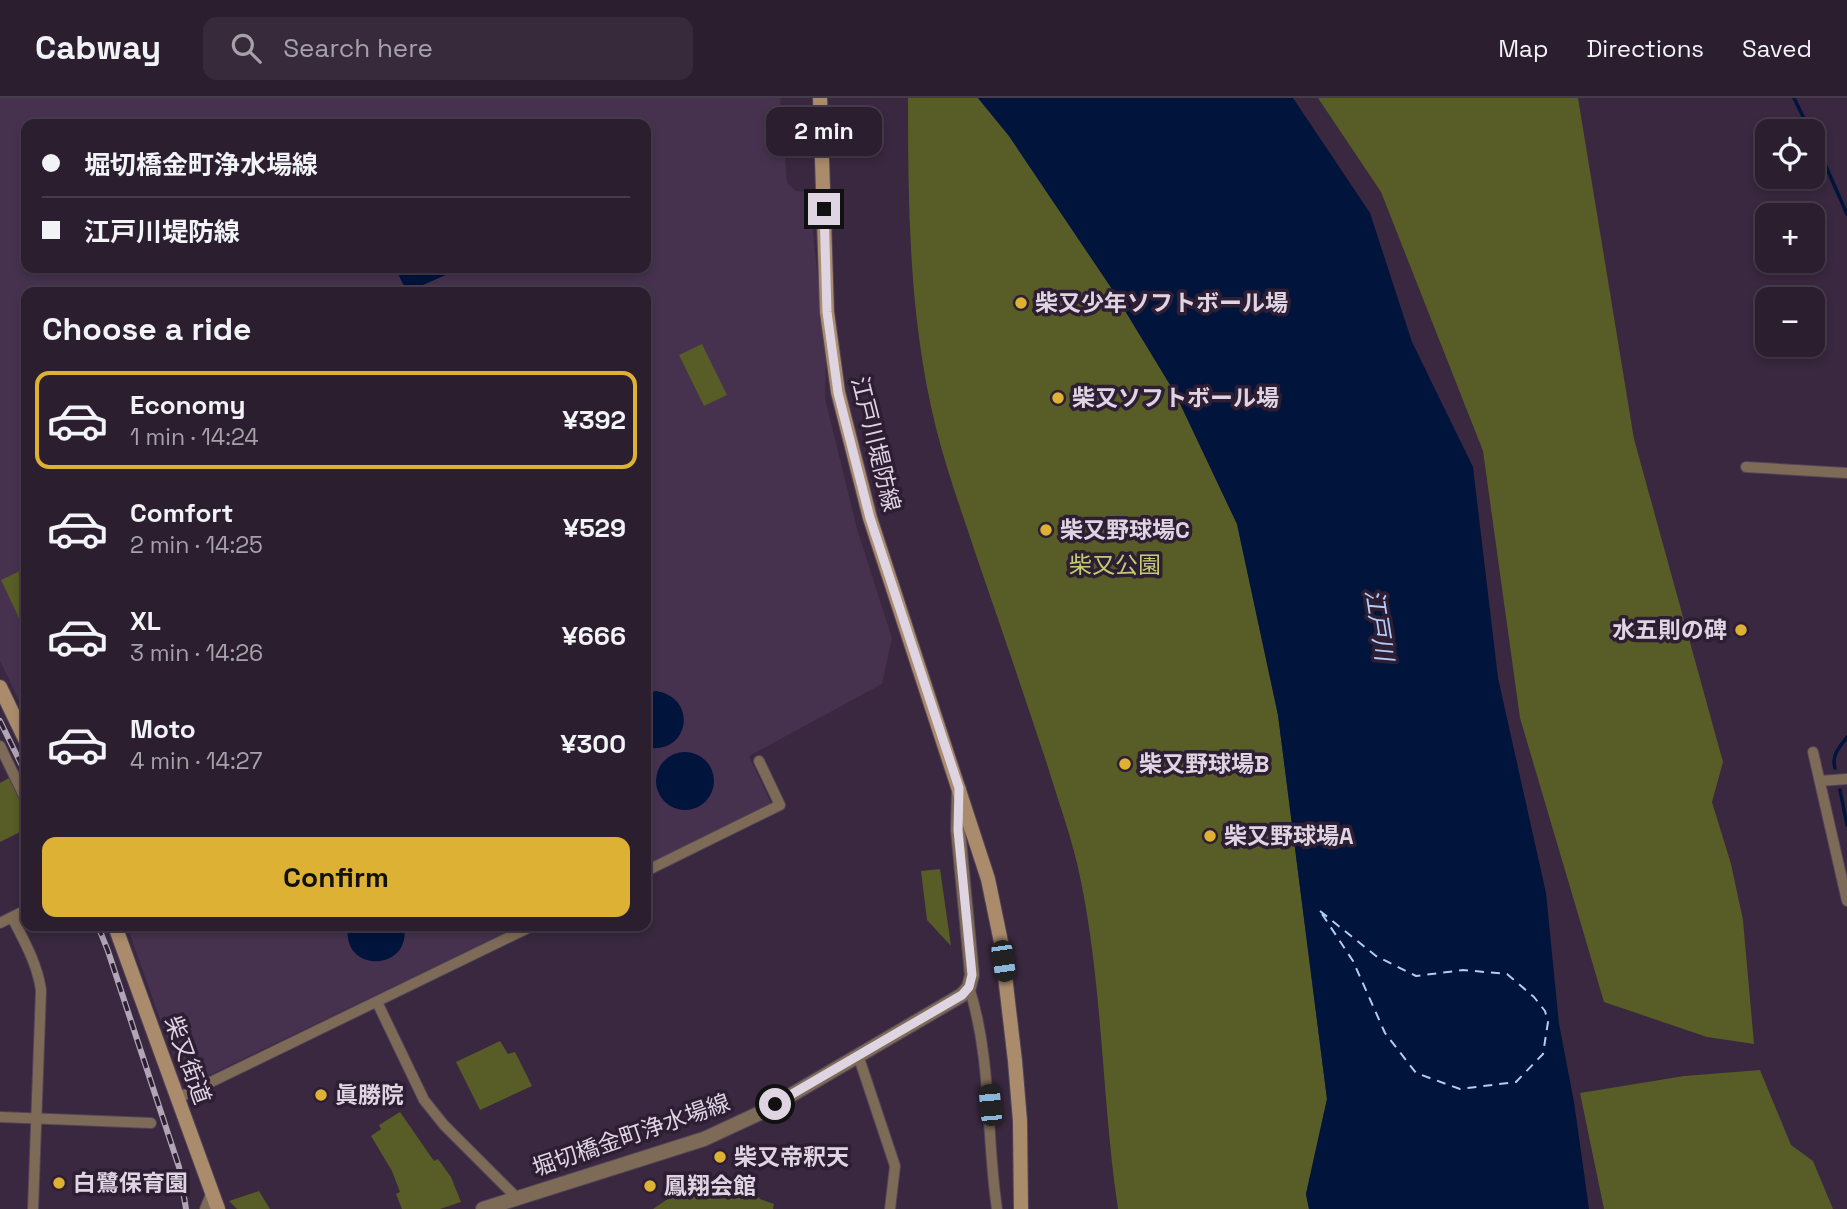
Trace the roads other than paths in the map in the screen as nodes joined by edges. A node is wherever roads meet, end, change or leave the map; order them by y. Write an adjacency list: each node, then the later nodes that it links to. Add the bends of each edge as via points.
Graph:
1 (820, 98): 11 (main road, 江戸川堤防線, via 827,312 838,393 870,518)
2 (1746, 467): 3 (street)
3 (1847, 473)
4 (0, 687): 5 (main road)
5 (21, 731)
6 (0, 746): 12 (street)
7 (1813, 752): 10 (street)
8 (759, 761): 13 (street, via 780,805)
9 (1847, 779): 10 (street)
10 (1820, 781): 14 (street)
11 (959, 788): 20 (street, 江戸川堤防線, via 958,830 972,975); 36 (main road, 江戸川堤防線, via 981,853 1001,942 1020,1121)
12 (21, 790)
13 (651, 869)
14 (1847, 901)
15 (21, 912): 16 (street)
16 (12, 917): 17 (street); 25 (street, via 39,975 41,990)
17 (0, 923)
18 (117, 931): 23 (main road, 柴又街道)
19 (522, 931): 21 (street)
20 (969, 987): 22 (street, 堀切橋金町浄水場線); 35 (street, via 988,1084)
21 (377, 1002): 23 (street); 28 (street, via 424,1100)
22 (858, 1055): 28 (street, 堀切橋金町浄水場線, via 762,1112 713,1135); 34 (street, via 895,1166)
23 (177, 1098): 27 (main road, 柴又街道)
24 (0, 1117): 25 (street)
25 (37, 1119): 26 (street); 30 (street)
26 (151, 1123)
27 (212, 1192): 31 (street); 32 (main road, 柴又街道)
28 (517, 1198): 29 (street, 堀切橋金町浄水場線)
29 (502, 1206): 33 (street, 堀切橋金町浄水場線)
30 (33, 1209)
31 (205, 1209)
32 (218, 1209)
33 (483, 1209)
34 (890, 1209)
35 (997, 1209)
36 (1021, 1209)

